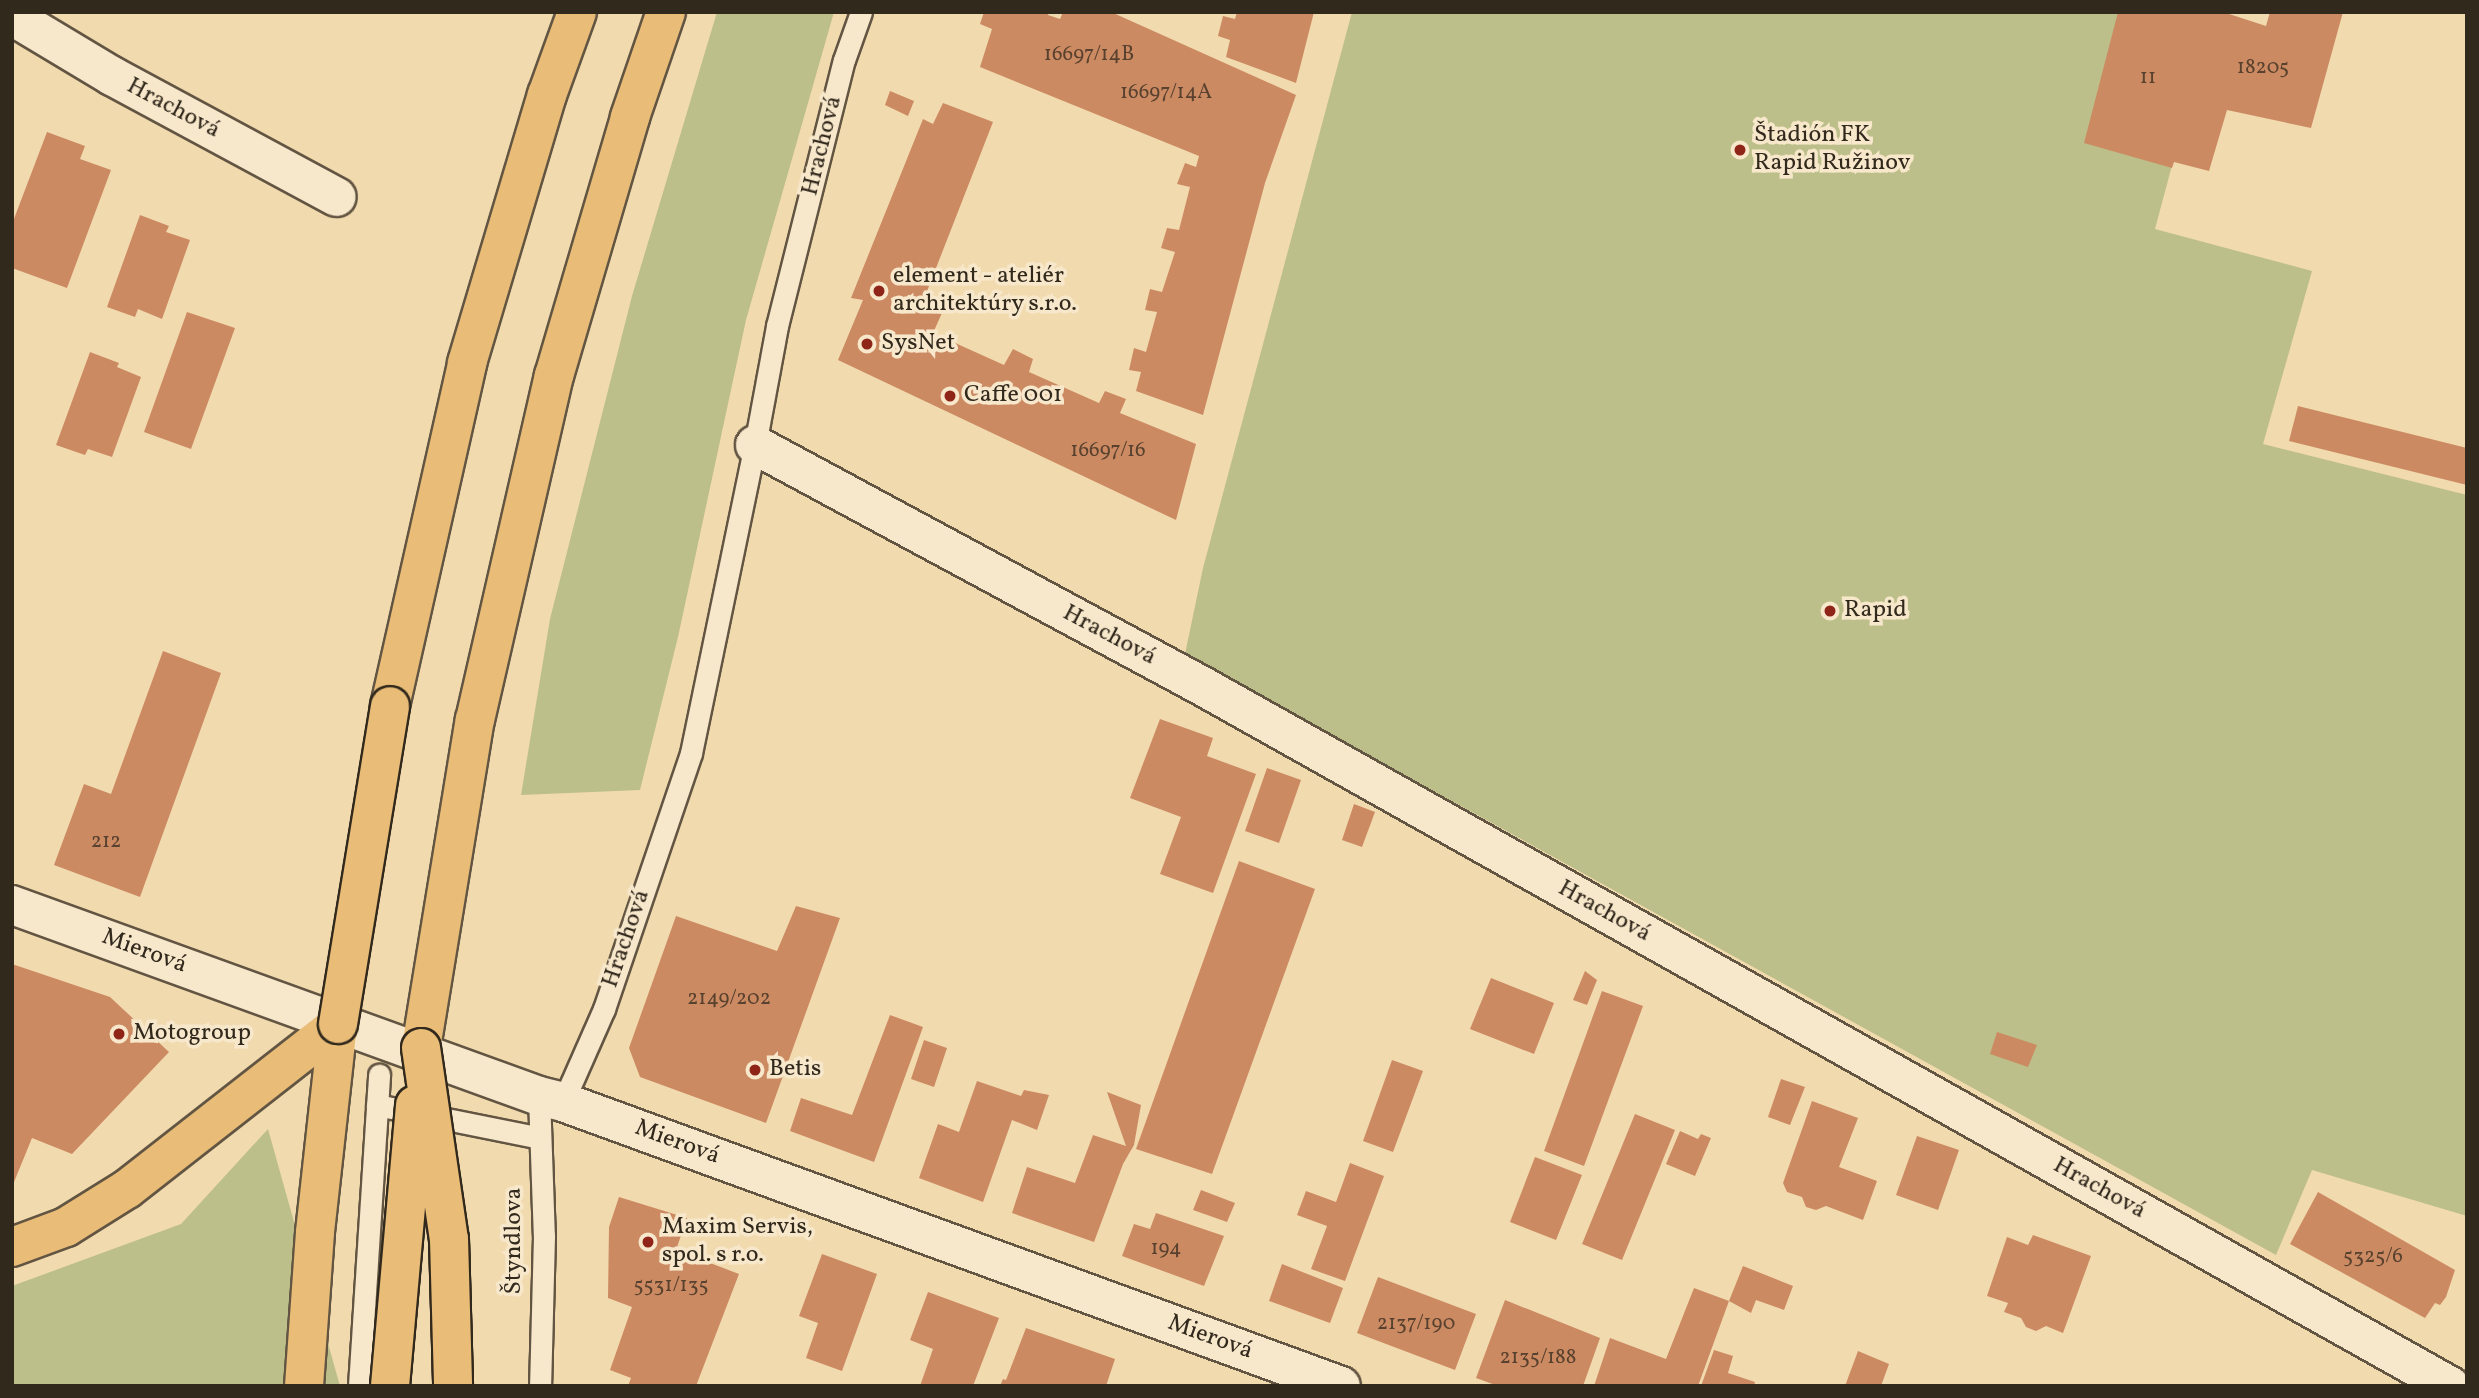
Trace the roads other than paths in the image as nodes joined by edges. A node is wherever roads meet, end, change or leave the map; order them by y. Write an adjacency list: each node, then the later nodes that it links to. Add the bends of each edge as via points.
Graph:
1 (576, 12): 8 (highway, bridge, via 467,363 390,706)
2 (666, 12): 9 (highway, via 630,117 554,376 475,720)
3 (861, 12): 6 (lane, Hrachová, via 844,61 777,326)
4 (12, 16): 5 (street, Hrachová, via 112,76)
5 (337, 197)
6 (755, 445): 11 (lane, Hrachová, via 691,753 604,1009); 21 (street, Hrachová, via 1216,693)
7 (12, 905): 11 (street, Mierová)
8 (338, 1024): 14 (highway, via 127,1189 66,1227); 15 (highway)
9 (421, 1048): 17 (highway, bridge); 18 (highway, bridge, via 449,1239)
10 (379, 1075): 12 (lane)
11 (551, 1099): 13 (lane, Štyndlova); 20 (street, Mierová)
12 (377, 1105): 13 (lane); 16 (lane)
13 (540, 1138): 19 (lane, Štyndlova, via 544,1236)
14 (12, 1247)
15 (304, 1386)
16 (359, 1386)
17 (390, 1386)
18 (453, 1386)
19 (540, 1386)
20 (1341, 1386)
21 (2449, 1386)

